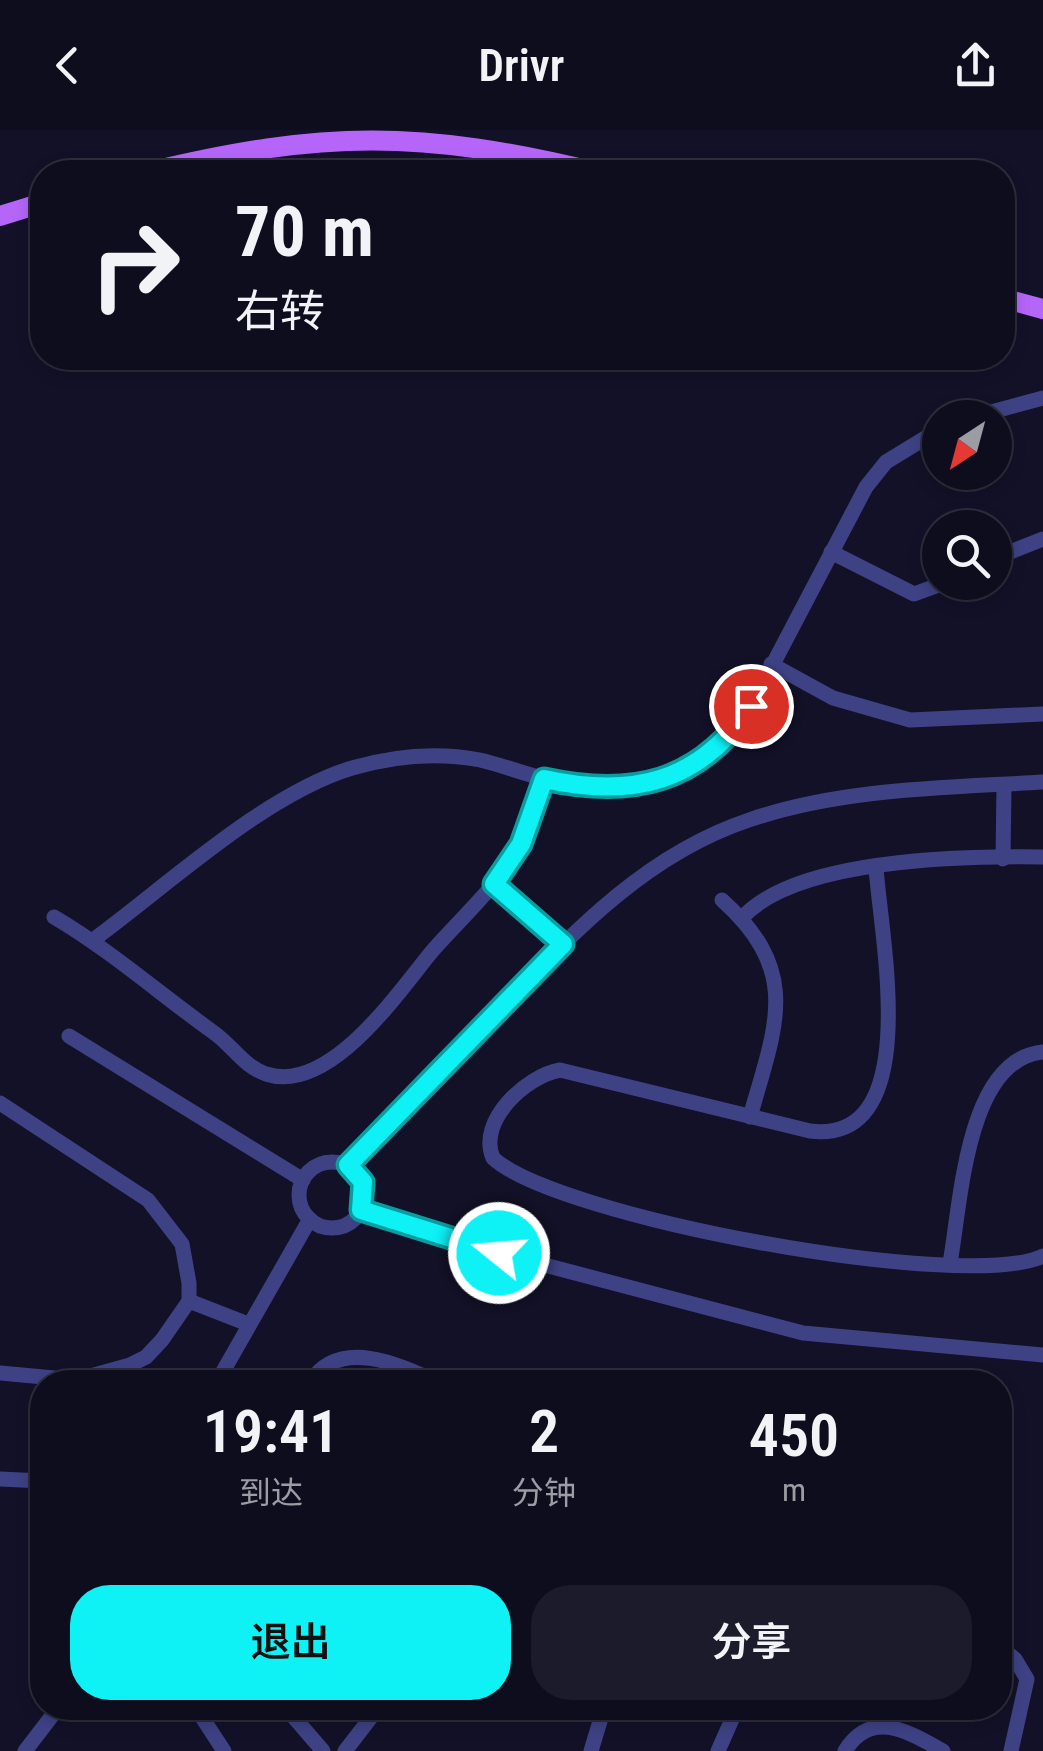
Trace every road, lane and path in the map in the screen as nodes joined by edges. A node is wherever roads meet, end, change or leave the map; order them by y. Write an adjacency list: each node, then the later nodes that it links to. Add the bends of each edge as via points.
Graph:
1 (419, 132): 2 (main road, via 258,144); 3 (main road)
2 (196, 160)
3 (554, 160)
4 (30, 207): 5 (main road)
5 (0, 216)
6 (1015, 301): 7 (main road)
7 (1043, 309)
8 (1043, 398): 9 (street)
9 (1012, 406)
10 (922, 439): 13 (street, via 886,462 866,487)
11 (1043, 539): 12 (street)
12 (1012, 551)
13 (832, 552): 14 (street, via 914,594); 15 (street)
14 (922, 591)
15 (771, 664): 16 (street, via 833,698 910,720); 17 (street, via 733,734 672,776 616,788)
16 (1043, 714)
17 (544, 779): 23 (street, via 521,844); 27 (street, via 442,756 396,758 326,777 278,803)
18 (1043, 782): 19 (street)
19 (1004, 785): 21 (street); 28 (street, via 860,795 747,820 664,861)
20 (1043, 857): 21 (street)
21 (1003, 858): 22 (street)
22 (876, 867): 26 (street, via 798,882 754,904); 32 (street, via 888,1017 886,1060 872,1105 855,1126 828,1134)
23 (494, 884): 27 (street, via 386,1012 318,1066 283,1078 250,1067); 28 (street)
24 (722, 900): 26 (street)
25 (54, 916): 27 (street)
26 (742, 918): 32 (street, via 770,958 774,982 772,1037)
27 (93, 940)
28 (563, 944): 33 (street)
29 (69, 1036): 34 (street)
30 (1043, 1052): 38 (street, via 1004,1067 986,1094)
31 (0, 1104): 39 (street, via 164,1216 188,1264)
32 (750, 1117): 38 (street, via 560,1070 544,1072 492,1126 489,1150 501,1166 532,1184 629,1212 770,1244)
33 (348, 1165): 34 (street, via 317,1165); 35 (street, via 363,1182)
34 (302, 1180): 36 (street, via 300,1201)
35 (361, 1210): 36 (street, via 341,1227); 41 (street, via 803,1333)
36 (310, 1219): 40 (street)
37 (1043, 1256): 38 (street, via 1004,1266)
38 (950, 1263)
39 (189, 1301): 40 (street); 42 (street, via 146,1357)
40 (248, 1324): 43 (street)
41 (1043, 1355)
42 (118, 1370)
43 (224, 1370)
44 (320, 1370): 45 (street, via 346,1357)
45 (406, 1370)
46 (0, 1372): 47 (street)
47 (30, 1375)
48 (0, 1479): 49 (street)
49 (30, 1480)
50 (1012, 1657): 65 (street, via 1027,1679)
51 (49, 1720): 57 (street)
52 (204, 1720): 58 (street)
53 (297, 1720): 59 (street)
54 (369, 1720): 60 (street)
55 (600, 1720): 61 (street)
56 (732, 1720): 62 (street)
57 (24, 1751)
58 (224, 1751)
59 (324, 1751)
60 (345, 1751)
61 (591, 1751)
62 (718, 1751)
63 (845, 1751): 64 (street, via 878,1725 892,1725)
64 (943, 1751)
65 (1011, 1751)

